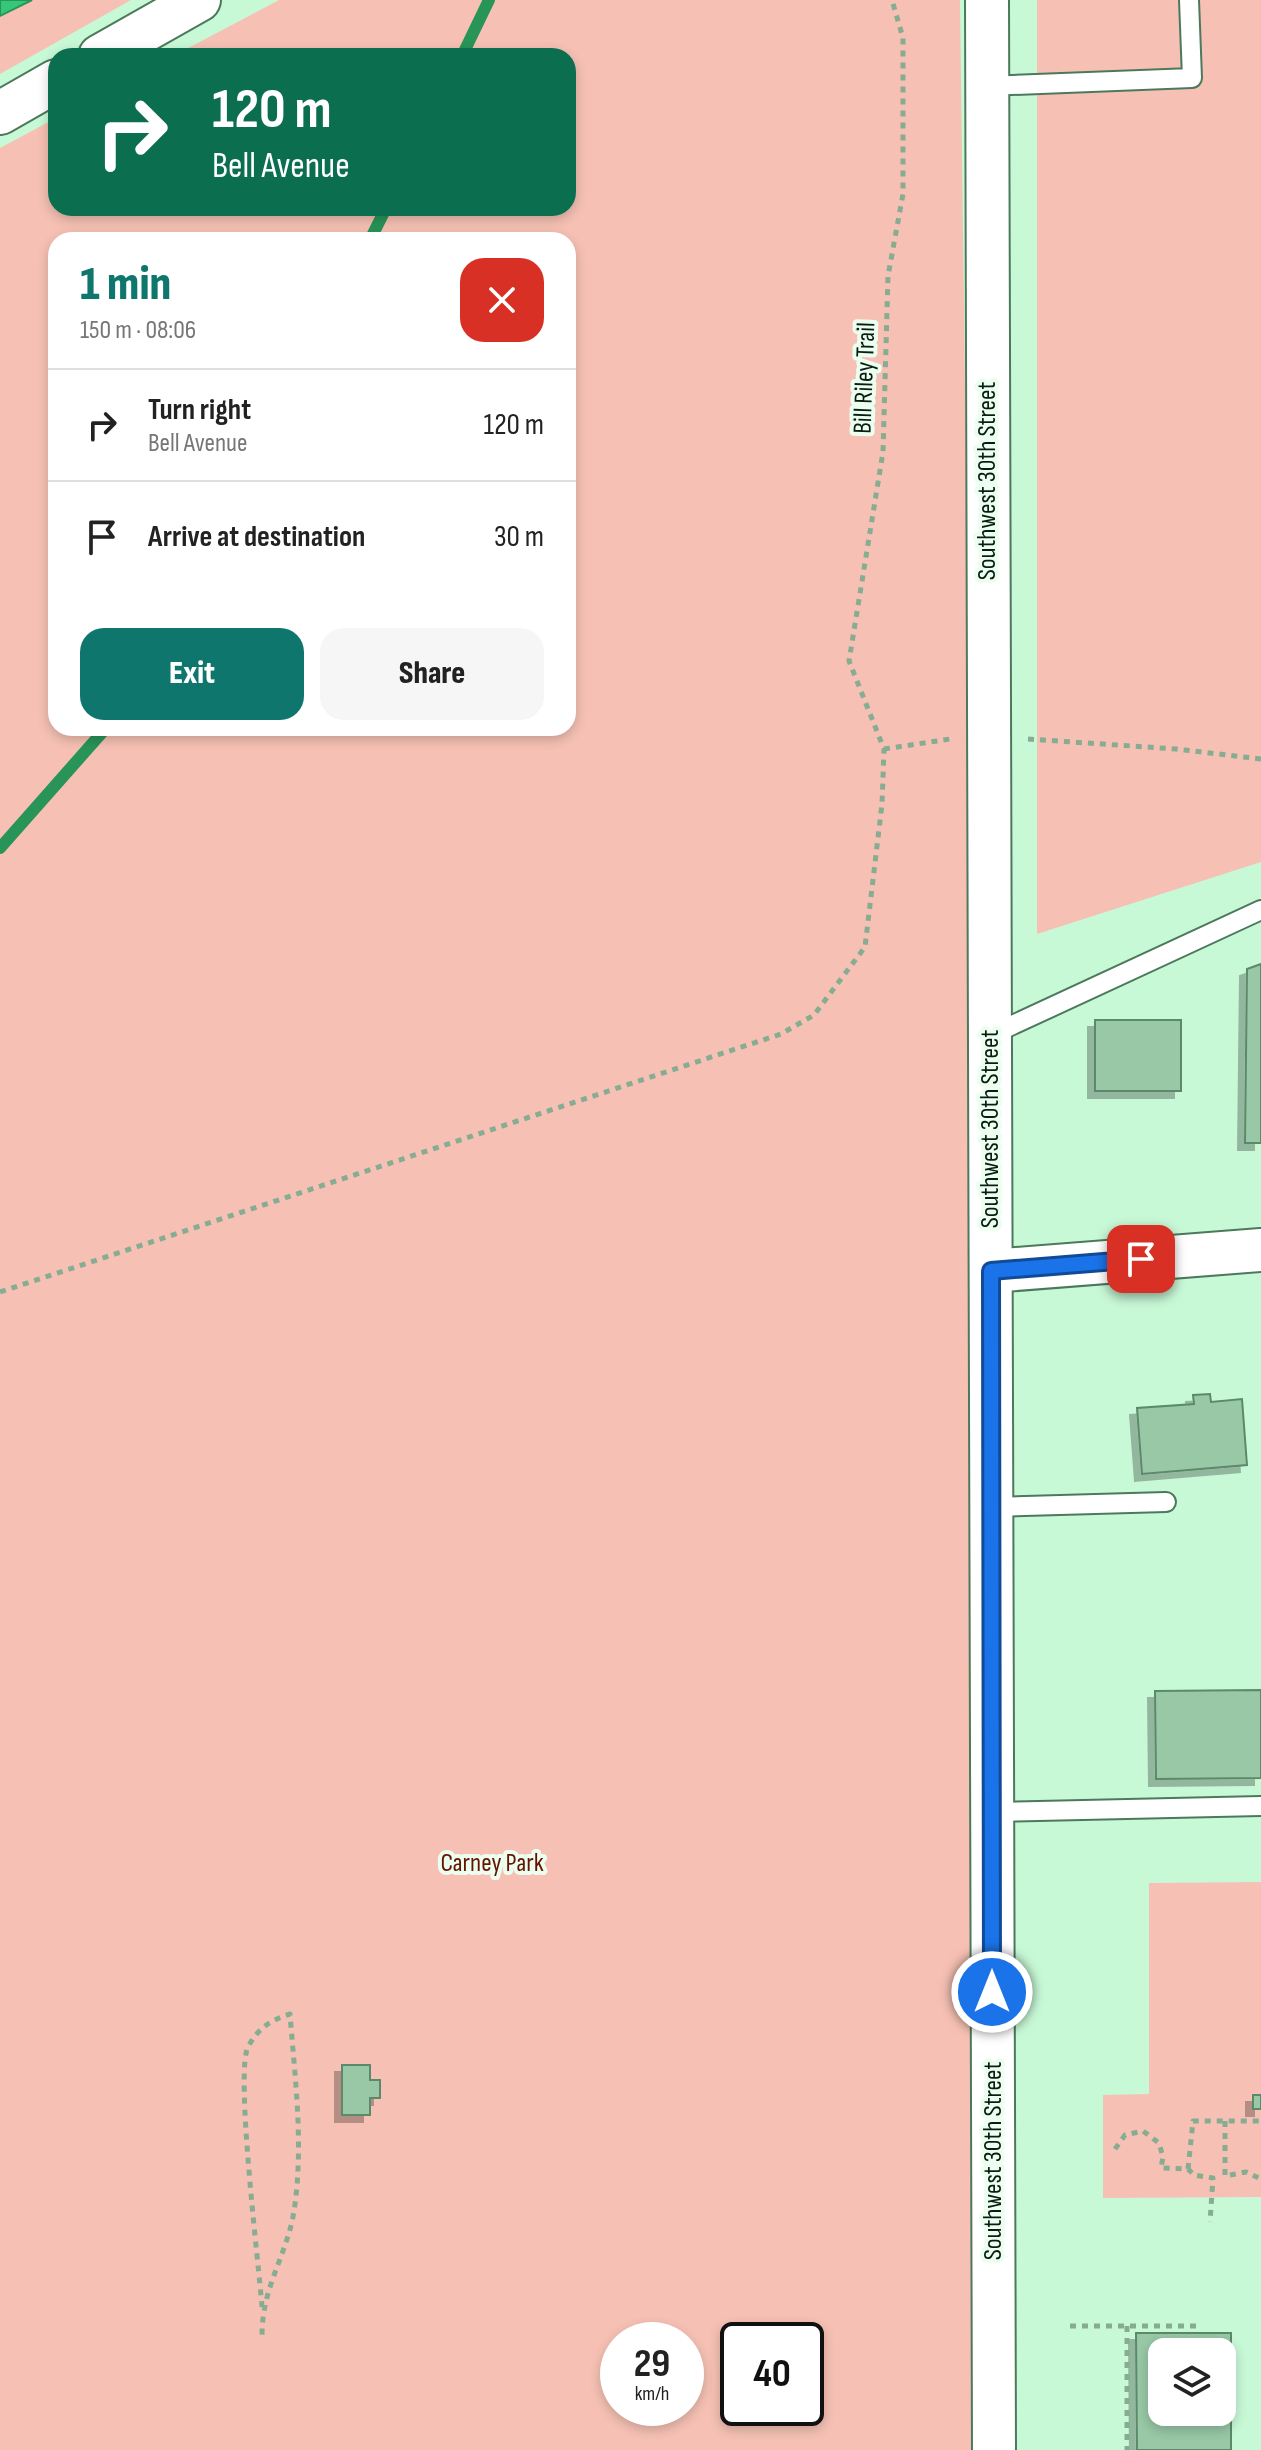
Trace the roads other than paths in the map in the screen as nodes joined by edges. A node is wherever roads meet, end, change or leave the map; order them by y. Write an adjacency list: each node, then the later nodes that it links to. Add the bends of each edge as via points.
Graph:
1 (199, 0): 4 (street)
2 (987, 0): 6 (street, Southwest 30th Street)
3 (1189, 0): 6 (lane, via 1192,78)
4 (114, 48)
5 (48, 86): 7 (street)
6 (987, 86): 9 (street, Southwest 30th Street)
7 (0, 113)
8 (1261, 910): 9 (lane)
9 (990, 1036): 11 (street, Southwest 30th Street)
10 (1261, 1250): 11 (street)
11 (991, 1271): 13 (street, Southwest 30th Street)
12 (1166, 1502): 13 (lane)
13 (992, 1507): 15 (street, Southwest 30th Street)
14 (1261, 1806): 15 (lane)
15 (992, 1812): 16 (street, Southwest 30th Street)
16 (994, 2450)

